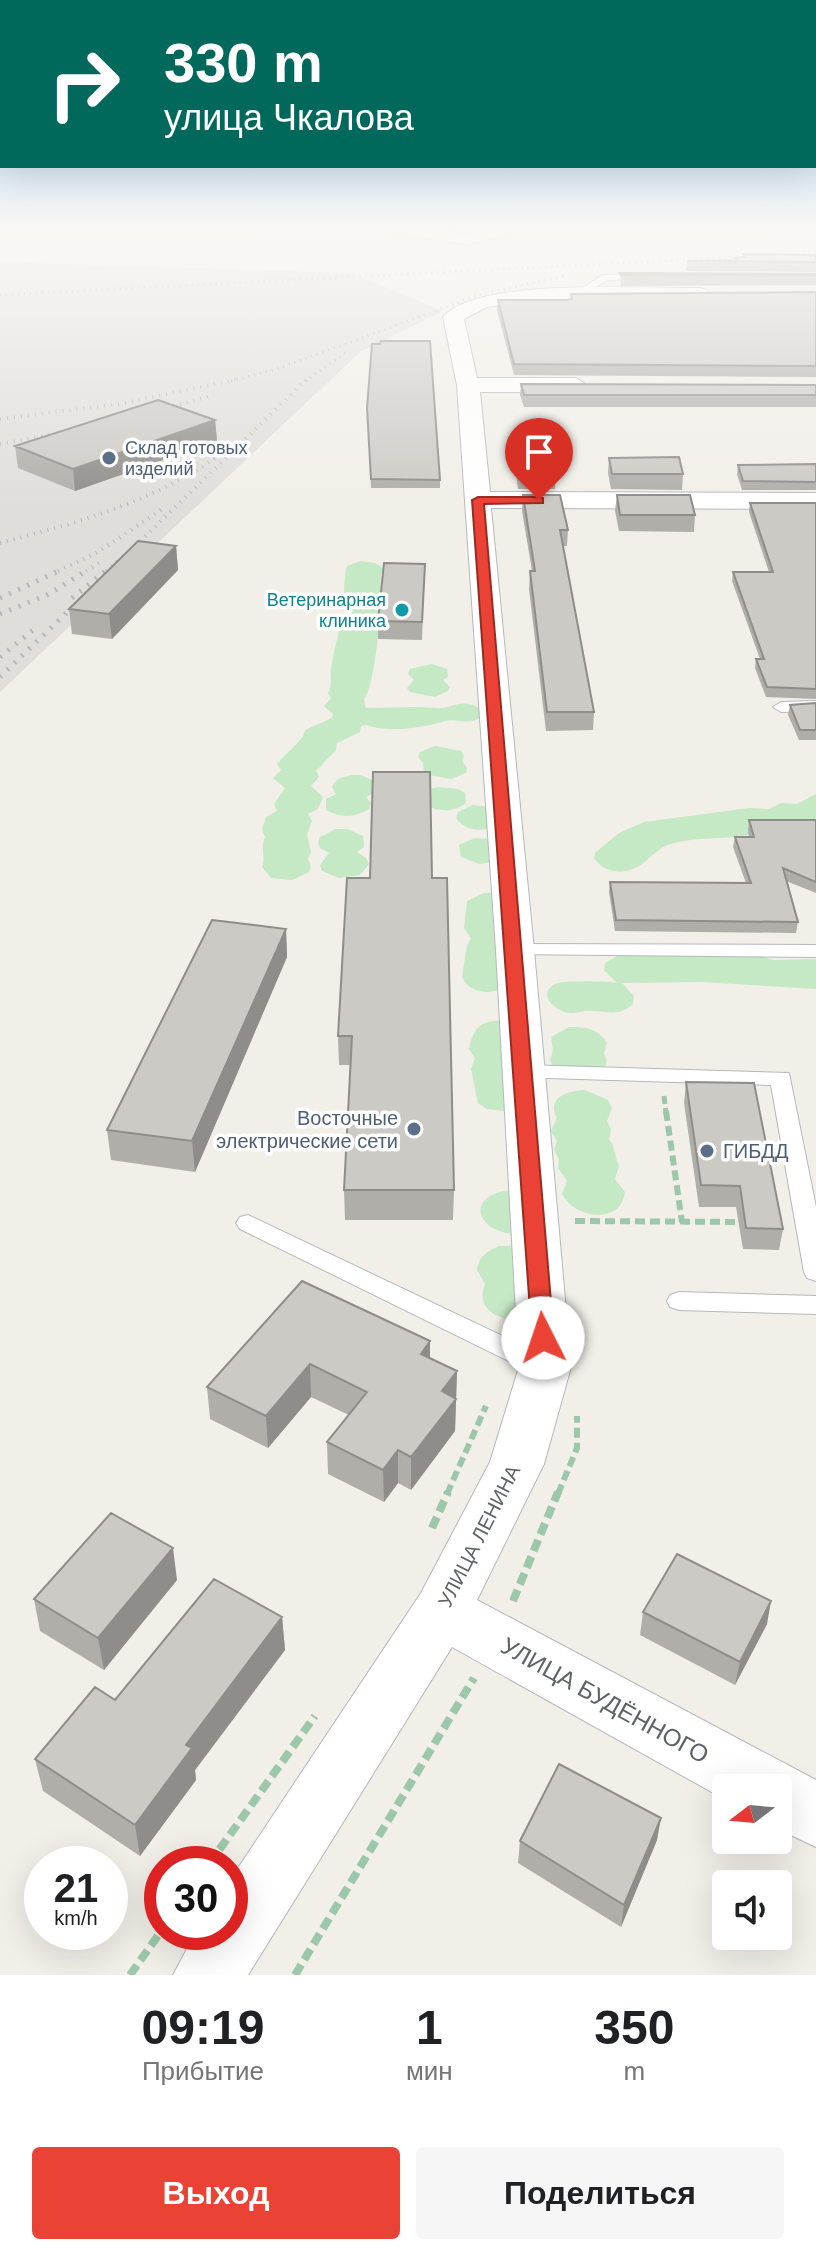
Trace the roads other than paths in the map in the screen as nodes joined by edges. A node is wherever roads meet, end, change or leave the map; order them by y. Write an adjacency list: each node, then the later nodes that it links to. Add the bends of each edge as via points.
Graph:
1 (454, 321): 2 (street, УЛИЦА ЛЕНИНА)
2 (468, 385): 3 (street); 4 (street, УЛИЦА ЛЕНИНА)
3 (595, 385)
4 (478, 500): 5 (street); 8 (street, УЛИЦА ЛЕНИНА)
5 (816, 501)
6 (816, 706): 7 (lane)
7 (781, 707)
8 (515, 950): 9 (lane); 10 (street, УЛИЦА ЛЕНИНА)
9 (816, 951)
10 (523, 1072): 12 (lane, via 781,1078); 15 (street, УЛИЦА ЛЕНИНА)
11 (248, 1223): 15 (lane)
12 (816, 1272)
13 (679, 1301): 14 (lane)
14 (816, 1305)
15 (528, 1358): 16 (street, УЛИЦА ЛЕНИНА, via 517,1464)
16 (442, 1611): 17 (street, УЛИЦА БУДЁННОГО); 20 (street, УЛИЦА ЛЕНИНА)
17 (741, 1774)
18 (792, 1802): 19 (street)
19 (816, 1815)
20 (208, 1975)

